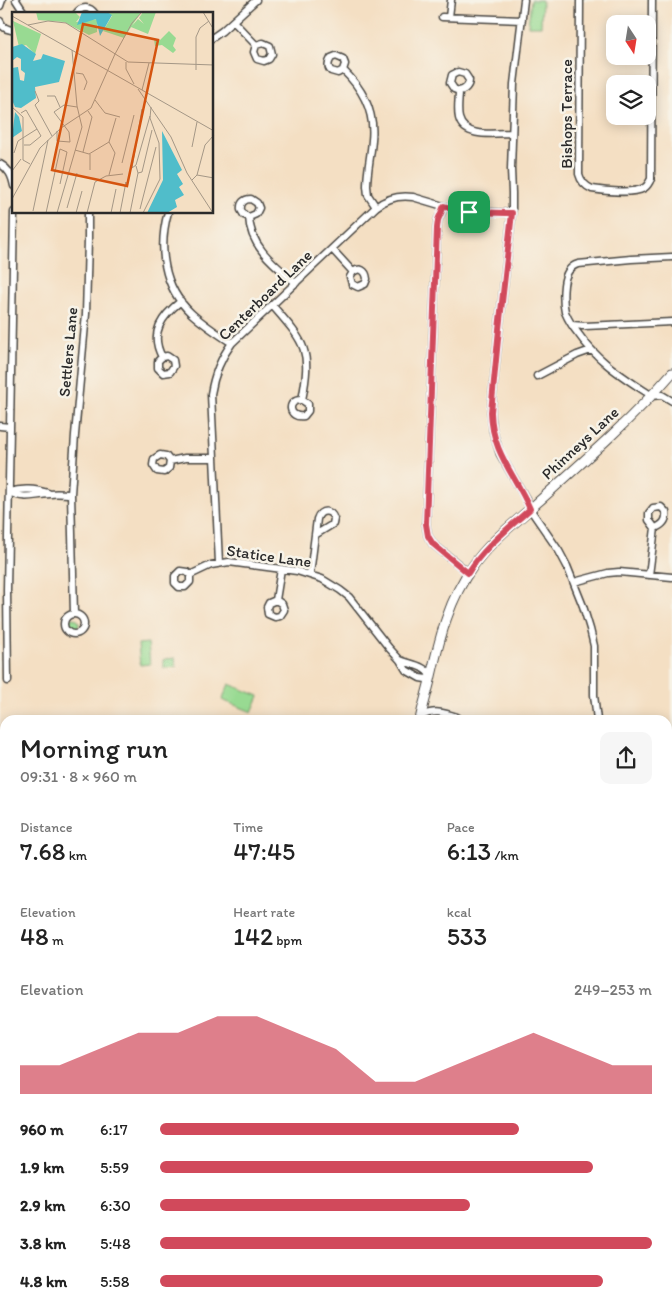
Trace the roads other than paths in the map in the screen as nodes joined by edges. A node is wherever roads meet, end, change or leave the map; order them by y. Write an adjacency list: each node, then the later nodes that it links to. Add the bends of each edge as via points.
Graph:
1 (2, 0): 8 (street)
2 (16, 0): 9 (street)
3 (256, 0): 14 (street)
4 (451, 0): 12 (street, via 446,17)
5 (524, 0): 12 (street)
6 (580, 0): 7 (street, Bishops Terrace, via 579,174 582,182 592,189 629,191 644,188 651,178)
7 (652, 0)
8 (0, 6)
9 (24, 12)
10 (78, 12): 11 (street, via 86,8)
11 (94, 12)
12 (522, 20): 20 (street)
13 (0, 21): 15 (street, via 6,29)
14 (233, 21): 16 (street); 17 (street)
15 (12, 30)
16 (214, 36)
17 (256, 46)
18 (343, 70): 24 (street, via 360,89 371,114 367,191)
19 (459, 91): 20 (street, via 459,118 465,128 474,133)
20 (512, 133): 25 (street)
21 (0, 164): 22 (street, via 10,172)
22 (12, 179)
23 (444, 206): 24 (street, Centerboard Lane, via 407,196 387,200); 25 (street, Centerboard Lane, via 469,212); 57 (street, via 437,228 426,524 433,544)
24 (376, 207): 30 (street, Centerboard Lane)
25 (512, 213): 52 (street, via 491,412 500,454)
26 (14, 214): 47 (street)
27 (88, 214): 51 (street, Settlers Lane, via 86,314)
28 (168, 214): 34 (street, via 163,235 164,261 170,282)
29 (249, 217): 33 (street, via 261,250)
30 (332, 249): 32 (street); 33 (street, Centerboard Lane)
31 (672, 257): 37 (street, via 574,265 567,273 563,292)
32 (353, 272)
33 (296, 283): 35 (street, Centerboard Lane)
34 (181, 301): 38 (street); 40 (street, via 167,312 159,327 157,343)
35 (272, 305): 38 (street, Centerboard Lane); 44 (street, via 304,347 307,369)
36 (672, 322): 37 (street)
37 (572, 325): 39 (street)
38 (232, 343): 48 (street, Centerboard Lane, via 217,367 211,394)
39 (591, 350): 42 (street); 43 (street, via 605,364)
40 (162, 357)
41 (672, 373): 43 (main road, Phinneys Lane)
42 (537, 376)
43 (652, 396): 45 (street, via 662,395); 52 (main road, Phinneys Lane)
44 (302, 400)
45 (672, 402)
46 (0, 426): 47 (street)
47 (10, 427): 50 (street)
48 (213, 458): 49 (street); 55 (street, Centerboard Lane)
49 (170, 461)
50 (8, 492): 51 (street, via 34,489 49,494); 63 (street)
51 (71, 494): 65 (street, Settlers Lane)
52 (530, 509): 57 (main road, Phinneys Lane, via 490,545); 62 (street, via 559,550)
53 (655, 528): 60 (street)
54 (315, 536): 58 (street)
55 (218, 563): 56 (street, Statice Lane); 59 (street, Statice Lane)
56 (281, 569): 58 (street, Statice Lane); 64 (street)
57 (468, 573): 67 (main road, Phinneys Lane, via 449,611)
58 (310, 574): 66 (street, Statice Lane, via 331,583 349,597)
59 (190, 575)
60 (649, 575): 61 (street); 62 (street, via 618,572)
61 (672, 577)
62 (574, 582): 72 (street, via 592,638)
63 (4, 590): 68 (street)
64 (276, 600)
65 (74, 614)
66 (400, 660): 67 (street, Statice Lane, via 424,668); 67 (street, Statice Lane, via 406,670 417,677 426,679)
67 (431, 676): 69 (main road, Phinneys Lane)
68 (8, 681)
69 (422, 715)
70 (426, 715): 71 (street, via 432,711)
71 (451, 715)
72 (596, 715)

